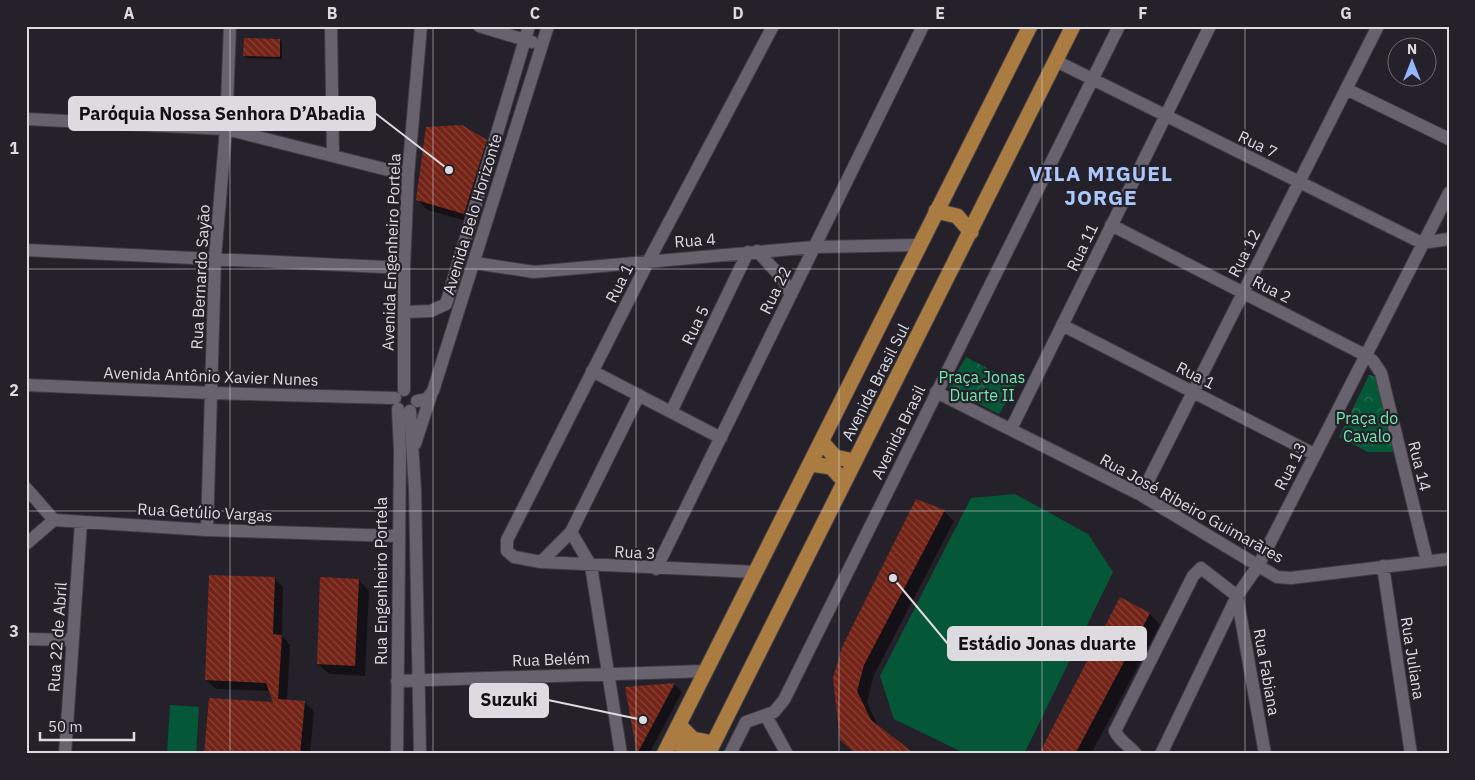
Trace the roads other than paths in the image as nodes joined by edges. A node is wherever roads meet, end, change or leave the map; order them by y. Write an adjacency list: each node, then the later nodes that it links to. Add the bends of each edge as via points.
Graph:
1 (230, 26): 21 (street, Rua Bernardo Sayão)
2 (331, 26): 23 (street)
3 (420, 26): 24 (street, Avenida Engenheiro Portela)
4 (479, 26): 14 (street)
5 (529, 26): 14 (street, Avenida Belo Horizonte)
6 (548, 26): 15 (street, Avenida Belo Horizonte)
7 (772, 26): 39 (street, Rua 1)
8 (923, 26): 35 (street, Rua 22)
9 (1030, 26): 26 (main road, Avenida Brasil Sul)
10 (1074, 26): 16 (main road, Avenida Brasil Sul)
11 (1119, 26): 17 (street, Avenida Brasil)
12 (1210, 26): 19 (street, Rua 11)
13 (1377, 27): 18 (street, Rua 12)
14 (524, 39): 15 (street); 44 (street, Avenida Belo Horizonte, via 446,304 431,310)
15 (542, 45): 40 (street, Avenida Belo Horizonte)
16 (1056, 61): 17 (street, Rua 7); 29 (main road, Avenida Brasil Sul)
17 (1093, 80): 19 (street, Rua 7); 49 (street, Avenida Brasil)
18 (1346, 89): 22 (street); 25 (street, Rua 12)
19 (1165, 116): 25 (street, Rua 7); 30 (street, Rua 11)
20 (26, 118): 21 (street)
21 (226, 130): 23 (street); 38 (street, Rua Bernardo Sayão)
22 (1449, 139)
23 (332, 156): 24 (street)
24 (408, 175): 41 (street, Avenida Engenheiro Portela)
25 (1298, 182): 33 (street, Rua 7); 42 (street, Rua 12)
26 (946, 192): 28 (main road, Avenida Brasil Sul); 29 (main road, via 955,205)
27 (1449, 193): 33 (street, Rua 13)
28 (936, 211): 31 (main road, via 957,216); 34 (main road, Avenida Brasil Sul)
29 (979, 212): 31 (main road, Avenida Brasil Sul)
30 (1112, 225): 42 (street, Rua 2); 45 (street, Rua 11)
31 (971, 232): 61 (main road, Avenida Brasil Sul)
32 (1449, 239): 33 (street)
33 (1422, 243): 46 (street, Rua 13)
34 (919, 244): 35 (street, Rua 4); 58 (main road, Avenida Brasil Sul)
35 (814, 247): 37 (street, Rua 4); 43 (street, Rua 22)
36 (26, 250): 38 (street)
37 (752, 252): 39 (street, Rua 4); 43 (street, via 783,279); 55 (street, Rua 5)
38 (215, 258): 41 (street); 51 (street, Rua Bernardo Sayão)
39 (649, 260): 40 (street, Rua 4, via 534,272); 47 (street, Rua 1)
40 (475, 263): 52 (street, Avenida Belo Horizonte)
41 (404, 268): 44 (street, Avenida Engenheiro Portela)
42 (1242, 292): 46 (street, Rua 2); 50 (street, Rua 12)
43 (791, 295): 57 (street, Rua 22)
44 (405, 312): 54 (street, Avenida Engenheiro Portela)
45 (1062, 325): 50 (street, Rua 1); 56 (street, Rua 11)
46 (1365, 355): 60 (street, Rua 13); 74 (street, Rua 14, via 1381,373)
47 (592, 371): 53 (street); 72 (street, Rua 1, via 507,540 507,551)
48 (26, 385): 51 (street, Avenida Antônio Xavier Nunes)
49 (936, 392): 56 (street, Rua José Ribeiro Guimarãres); 89 (street, Avenida Brasil, via 784,700)
50 (1192, 392): 60 (street, Rua 1); 65 (street, Rua 12)
51 (212, 394): 54 (street, Avenida Antônio Xavier Nunes); 68 (street, Rua Bernardo Sayão)
52 (430, 395): 54 (street, via 427,399); 59 (street, Avenida Belo Horizonte)
53 (639, 395): 55 (street); 69 (street)
54 (405, 402): 59 (street); 70 (street, Rua Engenheiro Portela)
55 (670, 412): 57 (street)
56 (1011, 429): 65 (street, Rua José Ribeiro Guimarãres)
57 (721, 438): 79 (street, Rua 22)
58 (822, 442): 61 (main road, via 835,457); 62 (main road, Avenida Brasil Sul)
59 (413, 451): 86 (street)
60 (1314, 454): 77 (street, Rua 13)
61 (854, 461): 63 (main road, Avenida Brasil Sul)
62 (811, 464): 63 (main road, via 831,467); 80 (main road, Avenida Brasil Sul)
63 (844, 481): 88 (main road, Avenida Brasil Sul)
64 (26, 488): 66 (street)
65 (1141, 494): 77 (street, Rua José Ribeiro Guimarãres)
66 (54, 520): 67 (street, Rua Getúlio Vargas); 71 (street)
67 (81, 522): 68 (street, Rua Getúlio Vargas); 83 (street, Rua 22 de Abril)
68 (207, 530): 70 (street, Rua Getúlio Vargas)
69 (571, 532): 75 (street); 76 (street)
70 (398, 536): 87 (street, Rua Engenheiro Portela)
71 (26, 544)
72 (514, 557): 75 (street, Rua 3)
73 (1449, 559): 74 (street, Rua José Ribeiro Guimarãres)
74 (1426, 561): 78 (street, Rua José Ribeiro Guimarãres)
75 (540, 562): 76 (street, Rua 3)
76 (591, 566): 79 (street, Rua 3); 85 (street)
77 (1258, 566): 78 (street, Rua José Ribeiro Guimarãres, via 1277,577 1290,578); 81 (street, Rua 13)
78 (1383, 566): 104 (street, Rua Juliana)
79 (656, 569): 80 (street, Rua 3)
80 (756, 572): 84 (main road, Avenida Brasil Sul)
81 (1237, 596): 101 (street, via 1201,568 1192,576 1115,731 1119,741); 102 (street, Rua 13); 103 (street, Rua Fabiana)
82 (26, 639): 83 (street)
83 (73, 640): 94 (street, Rua 22 de Abril)
84 (706, 671): 85 (street, Rua Belém); 91 (main road, Avenida Brasil Sul)
85 (608, 674): 86 (street, Rua Belém); 97 (street)
86 (418, 680): 87 (street, Rua Belém); 96 (street)
87 (397, 681): 95 (street, Rua Engenheiro Portela)
88 (730, 711): 90 (street); 93 (main road, Avenida Brasil Sul)
89 (766, 716): 90 (street, Avenida Brasil); 100 (street)
90 (746, 722): 99 (street)
91 (679, 725): 92 (main road, Avenida Brasil Sul); 93 (main road)
92 (667, 748): 98 (main road, via 680,744)
93 (710, 748)
94 (65, 754)
95 (397, 754)
96 (420, 754)
97 (621, 754)
98 (698, 754)
99 (730, 754)
100 (787, 754)
101 (1136, 754)
102 (1161, 754)
103 (1265, 754)
104 (1411, 754)

